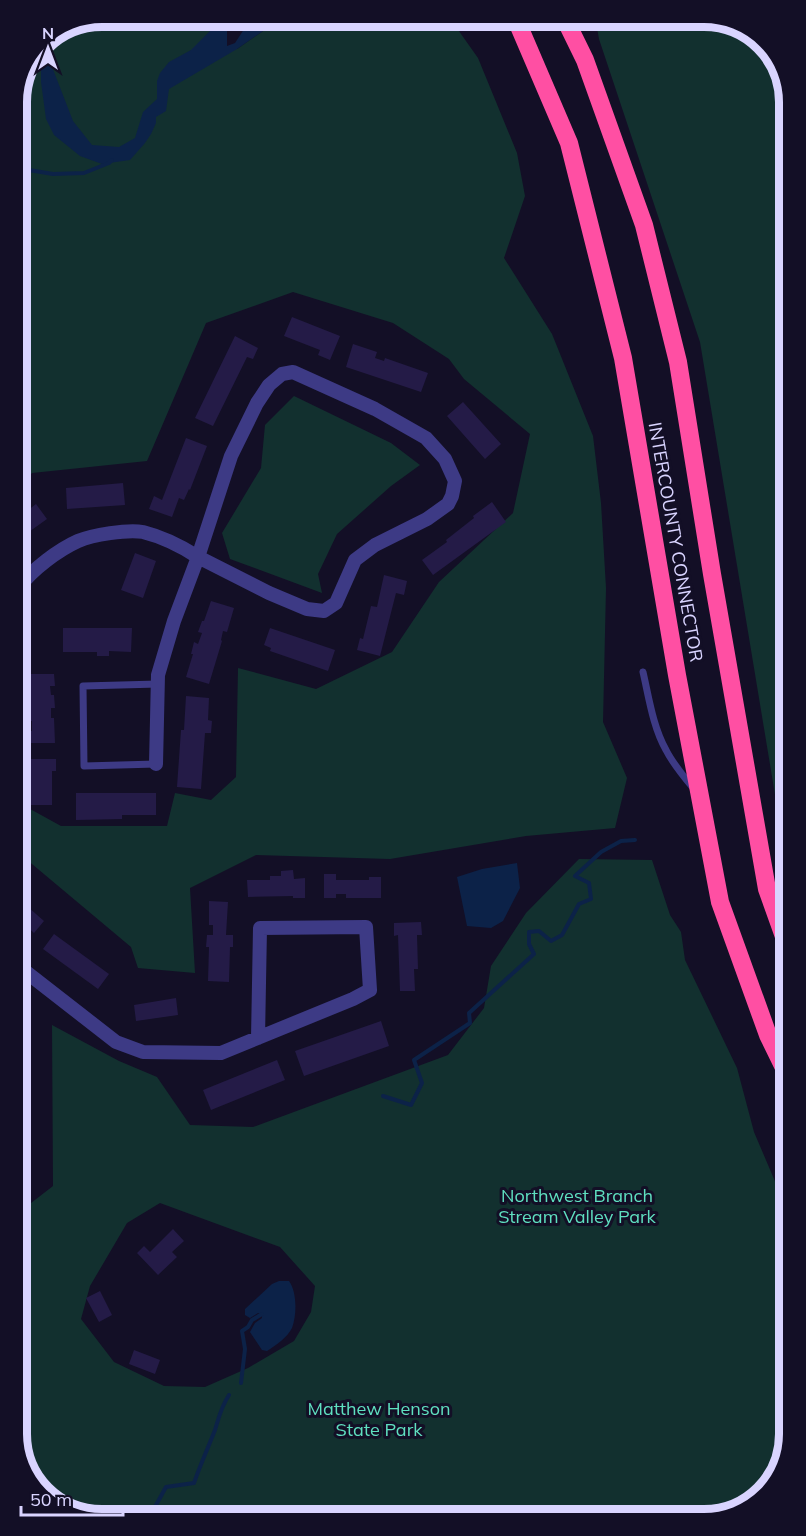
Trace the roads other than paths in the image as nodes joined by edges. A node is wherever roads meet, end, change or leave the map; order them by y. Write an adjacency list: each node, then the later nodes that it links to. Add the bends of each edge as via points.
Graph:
1 (520, 27): 8 (highway, INTERCOUNTY CONNECTOR, via 569,142 623,358)
2 (569, 27): 9 (highway, INTERCOUNTY CONNECTOR, via 585,60 644,225 678,362 765,878)
3 (198, 557): 3 (street, via 231,456 257,403 282,374 293,372 324,385 426,438 445,459 455,482 448,504 427,519 375,544 355,560 336,603 324,611 307,609 269,593); 4 (street, via 179,545 141,532 118,532 79,540); 6 (street, via 174,621)
4 (27, 577)
5 (643, 672): 8 (lane, via 660,739)
6 (158, 684): 7 (street); 7 (lane, via 83,686 84,765)
7 (156, 764)
8 (700, 796): 12 (highway, INTERCOUNTY CONNECTOR, via 720,902)
9 (779, 923)
10 (27, 973): 11 (street, via 116,1042 143,1052 221,1053)
11 (258, 1038): 11 (street, via 370,990 366,927 260,928)
12 (779, 1058)

